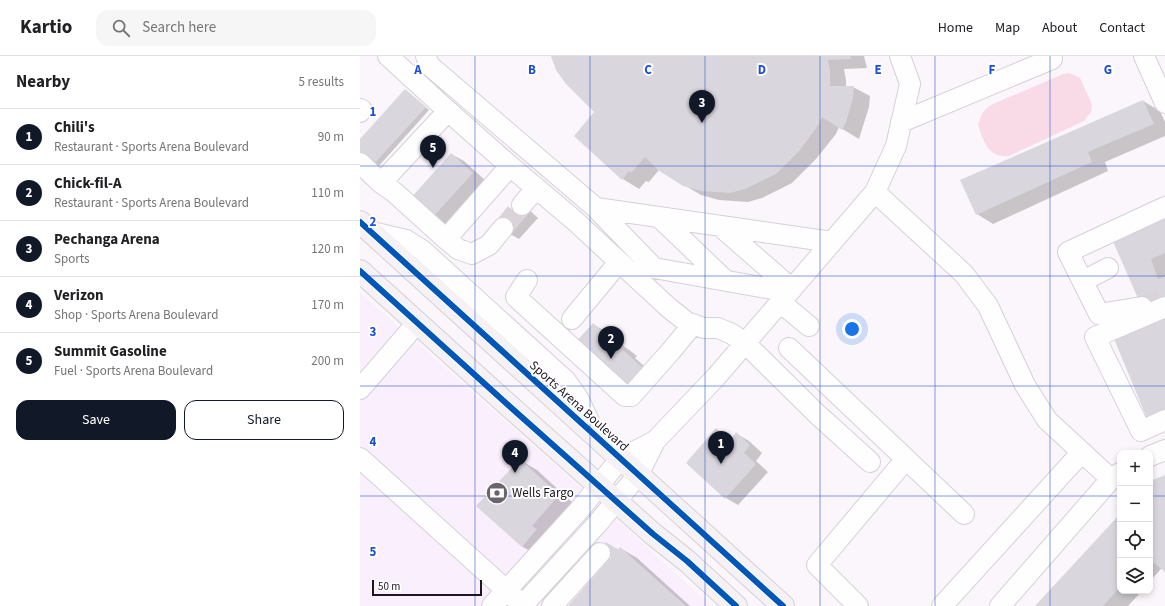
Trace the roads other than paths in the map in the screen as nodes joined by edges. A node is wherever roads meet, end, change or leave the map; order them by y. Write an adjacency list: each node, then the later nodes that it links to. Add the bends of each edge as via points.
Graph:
1 (388, 56): 8 (street)
2 (426, 56): 18 (street, via 429,65)
3 (900, 56): 10 (street, via 910,84)
4 (1050, 56): 10 (street, via 1052,60)
5 (1144, 56): 6 (street)
6 (1165, 103)
7 (360, 108): 9 (street)
8 (448, 111): 12 (street); 13 (street)
9 (360, 112)
10 (901, 122): 15 (street, via 896,146)
11 (360, 164): 13 (street)
12 (510, 166): 14 (street); 23 (street)
13 (381, 183): 23 (street)
14 (536, 188): 16 (street); 25 (street)
15 (875, 192): 24 (street); 44 (street, via 964,274 988,306 1025,385 1047,420)
16 (522, 205)
17 (1165, 207): 30 (street, via 1068,252)
18 (596, 208): 19 (street); 29 (street, via 654,268)
19 (658, 217): 20 (street); 29 (street)
20 (720, 226): 24 (street); 31 (street)
21 (366, 227): 48 (main road, Sports Arena Boulevard)
22 (502, 228): 23 (street, via 489,245 472,254 458,249)
23 (446, 239)
24 (832, 242): 31 (street)
25 (619, 262): 34 (street); 36 (street, via 669,308)
26 (1108, 268): 30 (street)
27 (360, 271): 35 (main road)
28 (527, 280): 36 (street, via 516,297 625,396 632,396)
29 (726, 281): 31 (street)
30 (1083, 281): 32 (street, via 1099,314)
31 (787, 294): 37 (street); 38 (street)
32 (1142, 307)
33 (1165, 307): 41 (street, via 1095,337 1141,431)
34 (572, 319)
35 (417, 323): 40 (street); 52 (main road)
36 (692, 324): 38 (street, via 704,328 718,328)
37 (809, 326)
38 (745, 343): 42 (street); 49 (street)
39 (789, 348): 47 (street)
40 (360, 388)
41 (1165, 420)
42 (655, 441): 48 (street); 50 (street)
43 (1165, 450): 45 (street)
44 (1082, 452): 51 (street); 63 (street)
45 (1153, 455)
46 (360, 458): 56 (street)
47 (906, 458): 54 (street); 62 (street, via 817,566)
48 (620, 459): 50 (main road, Sports Arena Boulevard); 52 (street)
49 (870, 462)
50 (638, 475): 53 (street); 61 (main road, Sports Arena Boulevard)
51 (1116, 476): 64 (street)
52 (599, 485): 53 (main road); 56 (street)
53 (617, 501): 58 (street); 60 (main road)
54 (964, 514)
55 (600, 553): 59 (street)
56 (506, 590): 57 (street); 58 (street)
57 (492, 606)
58 (523, 606)
59 (552, 606)
60 (736, 606)
61 (783, 606)
62 (858, 606)
63 (942, 606)
64 (1000, 606)

